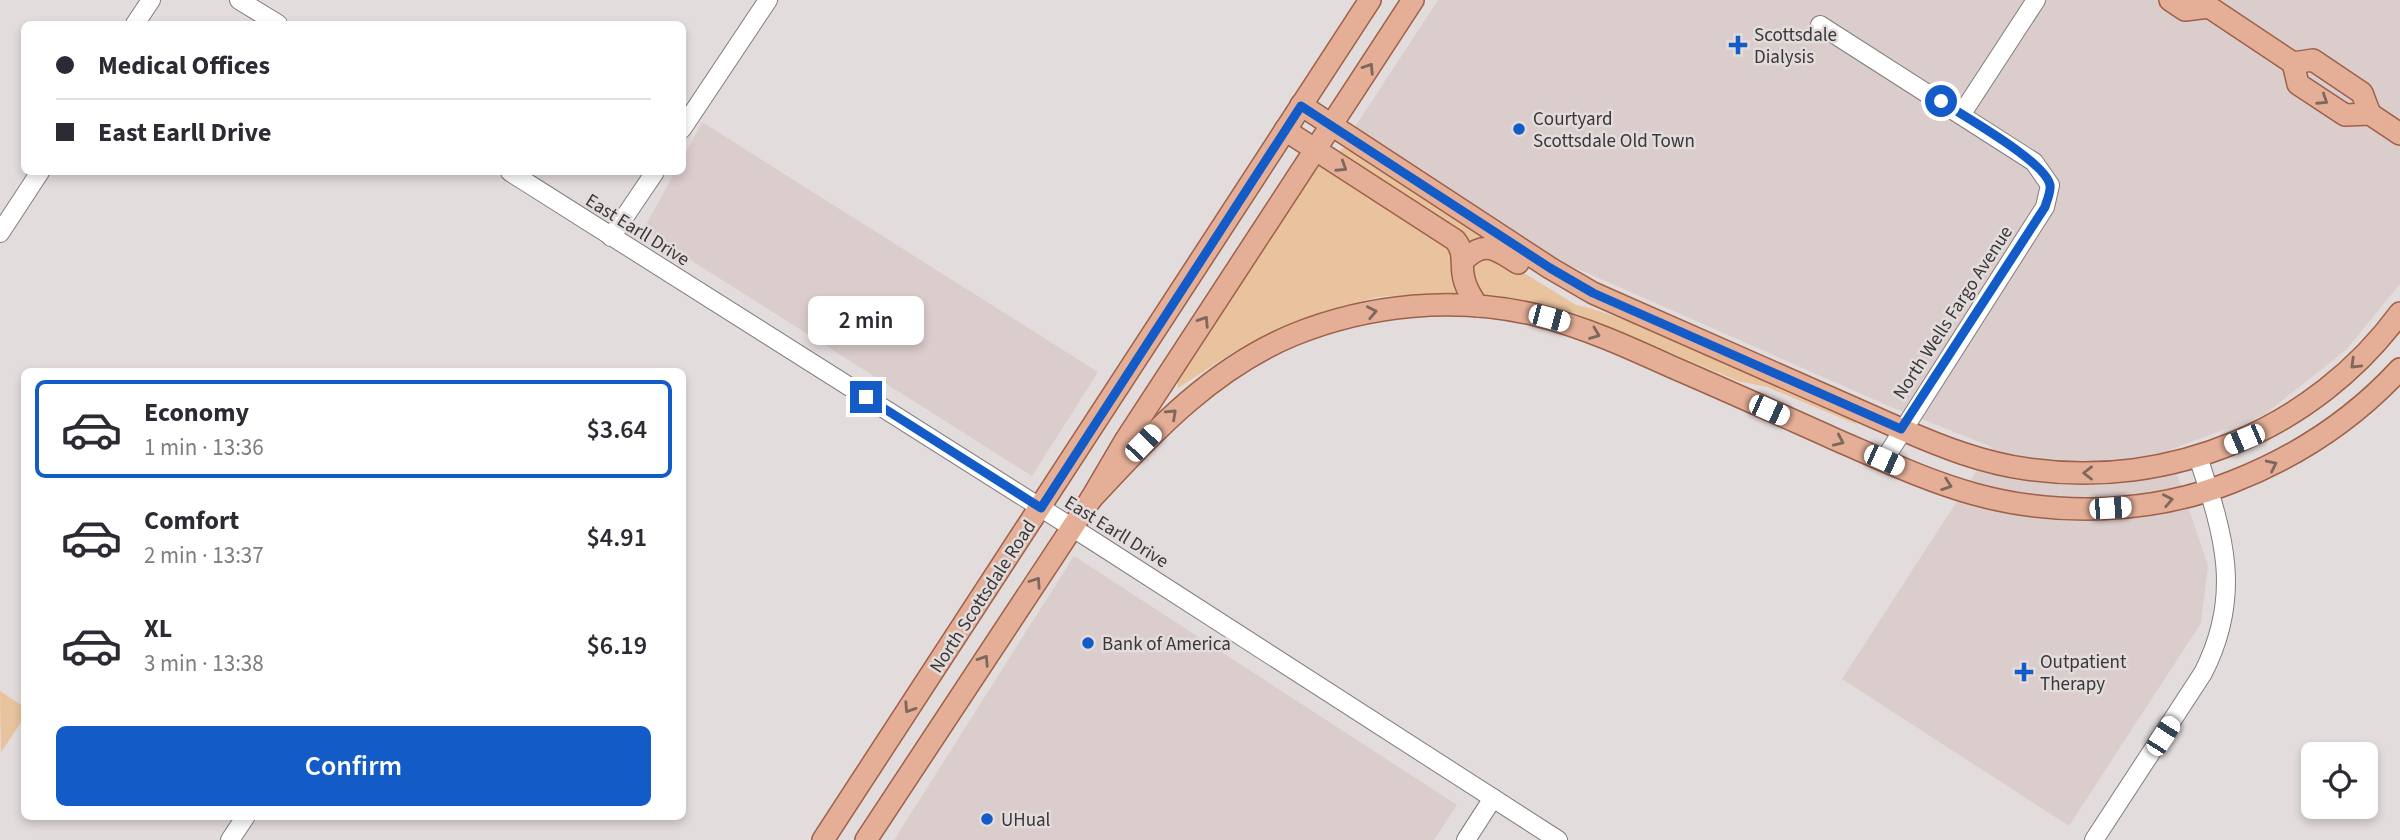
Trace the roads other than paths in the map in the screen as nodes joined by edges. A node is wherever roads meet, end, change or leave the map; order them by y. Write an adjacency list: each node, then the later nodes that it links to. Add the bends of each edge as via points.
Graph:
1 (151, 0): 9 (street)
2 (239, 0): 10 (street)
3 (768, 0): 14 (street)
4 (1370, 0): 12 (main road, North Scottsdale Road)
5 (1413, 0): 15 (main road, North Scottsdale Road, one-way to 5)
6 (2036, 0): 13 (street)
7 (2170, 0): 8 (main road, via 2185,10)
8 (2207, 4): 17 (main road, via 2293,63 2313,60 2333,73 2362,93 2370,114)
9 (137, 21)
10 (273, 21)
11 (1820, 25): 13 (street)
12 (1301, 106): 15 (main road); 16 (main road, North Scottsdale Road)
13 (1961, 115): 29 (street, North Wells Fargo Avenue, via 2034,162 2050,185 2045,207)
14 (686, 123)
15 (1331, 125): 18 (main road, North Scottsdale Road); 25 (main road)
16 (1285, 130): 18 (main road); 34 (main road, North Scottsdale Road)
17 (2400, 134)
18 (1315, 149): 24 (main road, one-way to 24, via 1450,236); 33 (main road, North Scottsdale Road, one-way to 18)
19 (38, 175): 22 (street)
20 (514, 175): 23 (street, East Earll Drive)
21 (653, 175): 23 (street)
22 (0, 233)
23 (611, 237): 34 (street, East Earll Drive)
24 (1464, 260): 25 (main road, via 1478,250 1492,248 1544,281); 26 (main road, via 1464,282)
25 (1606, 300): 29 (main road)
26 (1477, 306): 31 (main road, one-way to 31, via 1533,314 1584,330); 33 (main road, one-way to 26, via 1176,411 1211,381 1265,348 1353,316 1414,306)
27 (2400, 313): 30 (main road, one-way to 30, via 2325,392 2273,425)
28 (2400, 369): 32 (main road, one-way to 28, via 2309,445 2360,407)
29 (1901, 429): 30 (main road, one-way to 29, via 2094,474 2029,470 1943,447); 31 (street, North Wells Fargo Avenue)
30 (2198, 457): 32 (street)
31 (1884, 460): 32 (main road, one-way to 32, via 1972,493 2032,506 2126,506)
32 (2210, 491): 43 (street, via 2226,553 2225,605 2214,651)
33 (1091, 499): 35 (main road, North Scottsdale Road)
34 (1041, 508): 35 (street, East Earll Drive); 39 (main road, North Scottsdale Road, one-way to 39)
35 (1072, 528): 36 (street, East Earll Drive); 40 (main road, North Scottsdale Road, one-way to 35)
36 (1493, 798): 41 (street); 42 (street, East Earll Drive)
37 (243, 820): 38 (street)
38 (230, 840)
39 (823, 840)
40 (866, 840)
41 (1466, 840)
42 (1558, 840)
43 (2094, 840)

